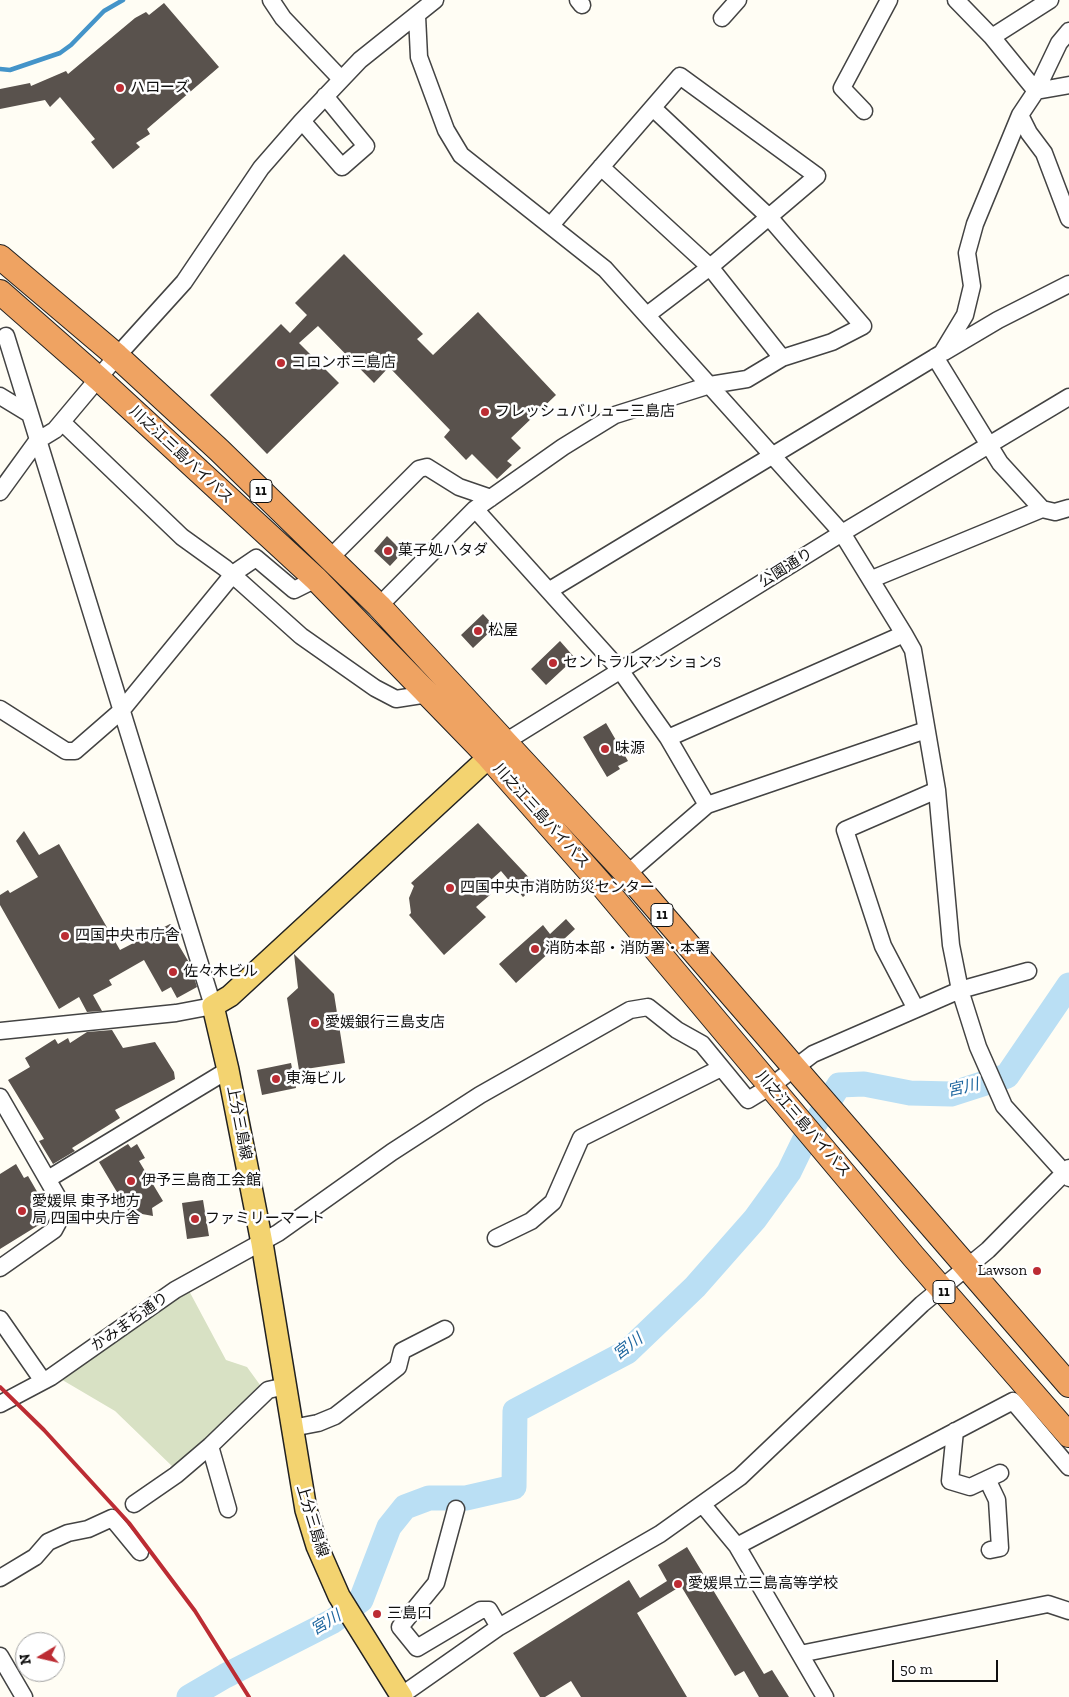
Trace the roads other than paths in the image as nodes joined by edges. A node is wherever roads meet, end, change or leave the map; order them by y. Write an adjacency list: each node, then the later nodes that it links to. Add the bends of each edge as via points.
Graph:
1 (271, 0): 11 (street, via 283,18)
2 (435, 0): 7 (street)
3 (738, 0): 8 (street)
4 (889, 0): 16 (street, via 842,88)
5 (956, 0): 10 (street)
6 (1050, 0): 10 (street)
7 (417, 16): 11 (street, via 360,60); 22 (street, via 419,57 446,130 461,155)
8 (722, 18)
9 (1069, 31): 13 (street, via 1059,43)
10 (992, 37): 13 (street)
11 (340, 80): 14 (street)
12 (1069, 85): 13 (street)
13 (1036, 91): 17 (street)
14 (325, 96): 18 (street); 18 (street, via 366,146 342,167)
15 (654, 108): 19 (street); 20 (street); 20 (street, via 680,76 817,176)
16 (864, 111)
17 (1020, 115): 21 (street, via 1044,153); 29 (street, via 975,224 967,252 972,286 965,315)
18 (302, 121): 30 (street, via 261,168 184,282)
19 (602, 167): 22 (street); 24 (street)
20 (770, 217): 24 (street); 31 (street, via 863,326 832,342)
21 (1069, 219)
22 (550, 225): 27 (street, via 605,269)
23 (0, 257): 30 (highway, 川之江三島バイパス / 11)
24 (710, 266): 27 (street); 31 (street)
25 (1069, 284): 29 (street)
26 (0, 292): 32 (highway, 川之江三島バイパス / 11)
27 (647, 315): 33 (street)
28 (6, 336): 36 (street)
29 (939, 355): 39 (street); 40 (street)
30 (117, 356): 32 (street); 47 (highway, 川之江三島バイパス / 11, via 219,450)
31 (782, 358): 33 (street, via 747,379)
32 (99, 379): 37 (street); 49 (highway, 川之江三島バイパス / 11)
33 (710, 385): 40 (street); 42 (street, via 615,415)
34 (0, 396): 36 (street)
35 (1069, 397): 39 (street, 公園通り)
36 (28, 413): 38 (street)
37 (62, 422): 38 (street); 48 (street, via 182,537)
38 (37, 441): 41 (street); 57 (street)
39 (989, 445): 45 (street, via 1000,463); 46 (street, 公園通り)
40 (772, 455): 46 (street); 51 (street)
41 (0, 492)
42 (491, 498): 44 (street); 47 (street, via 459,488 427,467 419,469)
43 (1069, 508): 45 (street, via 1055,512)
44 (476, 509): 51 (street); 52 (street)
45 (1042, 509): 50 (street)
46 (842, 534): 50 (street); 54 (street, 公園通り)
47 (329, 559): 52 (highway, 川之江三島バイパス / 11)
48 (233, 575): 49 (street, via 256,558 294,590); 55 (street, via 301,636 375,688 396,699); 57 (street)
49 (316, 579): 55 (highway, 川之江三島バイパス / 11)
50 (872, 579): 53 (street)
51 (550, 590): 54 (street)
52 (379, 606): 60 (highway, 川之江三島バイパス / 11)
53 (904, 634): 58 (street, via 913,650); 59 (street)
54 (620, 670): 59 (street); 60 (street, 公園通り)
55 (428, 694): 60 (highway, 川之江三島バイパス / 11)
56 (0, 709): 57 (street, via 66,751 74,751)
57 (121, 711): 66 (street)
58 (926, 730): 61 (street); 62 (street)
59 (668, 738): 62 (street)
60 (497, 750): 63 (highway, 川之江三島バイパス / 11); 66 (main road, via 230,996); 72 (highway, 川之江三島バイパス / 11, via 602,884)
61 (937, 790): 65 (street, via 951,945); 67 (street, via 845,830 883,946)
62 (707, 805): 63 (street)
63 (627, 874): 70 (highway, 川之江三島バイパス / 11)
64 (1028, 971): 65 (street)
65 (960, 990): 67 (street); 74 (street, via 1004,1106)
66 (212, 1006): 68 (street, via 176,1013); 71 (main road, 上分三島線)
67 (916, 1009): 70 (street, via 813,1054)
68 (0, 1031)
69 (721, 1068): 72 (street, かみまち通り, via 748,1100); 76 (street, via 581,1138 553,1202 531,1221); 77 (street, かみまち通り, via 702,1044 677,1030 648,1007 630,1010 480,1095)
70 (795, 1069): 72 (street); 79 (highway, 川之江三島バイパス / 11)
71 (228, 1070): 75 (street); 77 (main road, 上分三島線)
72 (771, 1086): 80 (highway, 川之江三島バイパス / 11)
73 (0, 1097): 75 (street)
74 (1068, 1173): 79 (street)
75 (48, 1178): 78 (street, via 61,1204 61,1217 54,1230)
76 (496, 1238)
77 (262, 1243): 83 (street, かみまち通り, via 175,1290); 85 (main road, 上分三島線)
78 (0, 1268)
79 (966, 1268): 80 (street); 84 (highway, 川之江三島バイパス / 11)
80 (941, 1288): 89 (highway, 川之江三島バイパス / 11); 93 (street, via 740,1477)
81 (0, 1319): 83 (street)
82 (445, 1329): 87 (street, via 402,1351 398,1367 335,1416)
83 (43, 1381): 86 (street, かみまち通り)
84 (1069, 1385)
85 (286, 1386): 87 (main road, 上分三島線); 90 (street, via 268,1390)
86 (0, 1404)
87 (292, 1428): 104 (main road, 上分三島線, via 306,1510 317,1546 351,1617)
88 (955, 1431): 91 (street, via 1013,1401); 96 (street); 97 (street, via 950,1481 970,1487 993,1476 1000,1548)
89 (1069, 1435)
90 (210, 1446): 92 (street); 95 (street)
91 (1069, 1467)
92 (134, 1504)
93 (703, 1505): 96 (street); 101 (street, via 660,1534)
94 (456, 1509): 101 (street, via 436,1582 400,1627 417,1648 481,1610 489,1610)
95 (228, 1510)
96 (737, 1546): 102 (street)
97 (990, 1550)
98 (140, 1552): 99 (street, via 112,1518 48,1542 35,1557)
99 (0, 1578)
100 (1069, 1611): 102 (street, via 1048,1604)
101 (499, 1627): 104 (street)
102 (800, 1654): 106 (street)
103 (0, 1656): 105 (street)
104 (400, 1696)
105 (24, 1697)
106 (825, 1697)

